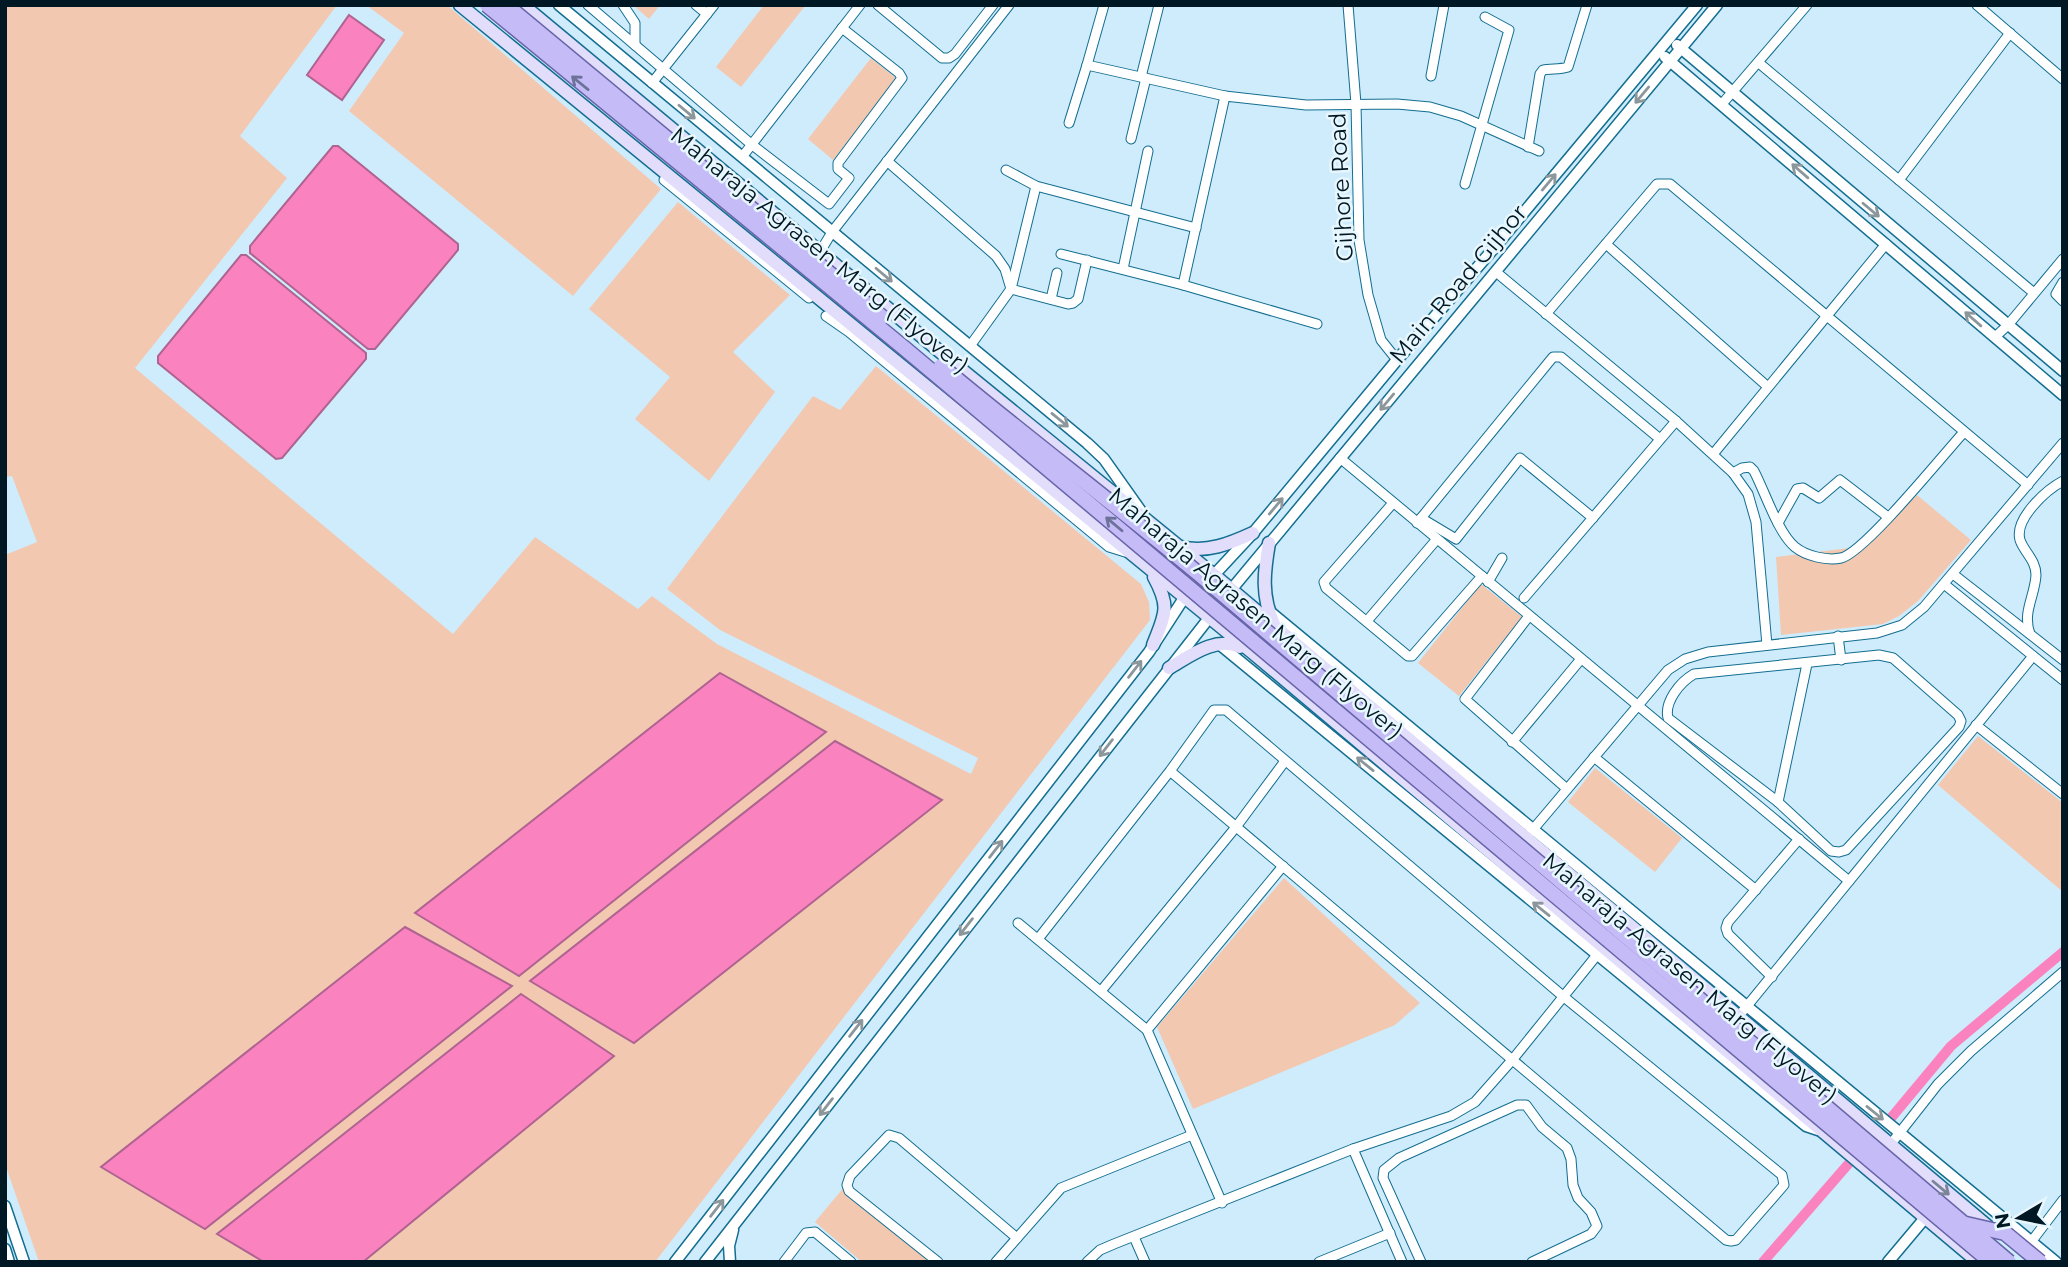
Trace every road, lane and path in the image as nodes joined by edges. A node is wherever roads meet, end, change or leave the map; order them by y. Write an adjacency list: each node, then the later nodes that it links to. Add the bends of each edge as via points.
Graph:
1 (455, 5): 77 (street)
2 (460, 5): 58 (main road)
3 (487, 5): 181 (main road, Maharaja Agrasen Marg (Flyover), one-way to 3, bridge)
4 (506, 5): 181 (main road, Maharaja Agrasen Marg (Flyover), bridge, via 995,411 1102,493)
5 (523, 5): 54 (main road)
6 (559, 5): 39 (street)
7 (588, 5): 29 (street)
8 (623, 5): 29 (street, via 635,23)
9 (696, 5): 24 (street)
10 (715, 5): 24 (street)
11 (860, 5): 26 (street)
12 (878, 5): 13 (street, via 942,58 955,54)
13 (993, 5)
14 (1009, 5): 52 (street)
15 (1104, 5): 34 (street)
16 (1159, 5): 37 (street)
17 (1348, 5): 42 (street, Gijhore Road)
18 (1444, 5): 36 (street)
19 (1587, 5): 48 (street, via 1571,63 1540,74)
20 (1697, 5): 28 (street, Main Road Gijhor)
21 (1717, 5): 30 (street, Main Road Gijhor)
22 (1807, 5): 33 (street)
23 (1977, 5): 27 (street)
24 (707, 14): 35 (street)
25 (1485, 18): 45 (street, via 1508,30)
26 (842, 27): 47 (street); 47 (street, via 902,78 838,163 838,169 849,178 831,204)
27 (2010, 33): 38 (street); 55 (street)
28 (1670, 39): 30 (street); 31 (street, Main Road Gijhor)
29 (635, 45): 35 (street)
30 (1681, 49): 32 (street, Main Road Gijhor); 40 (street)
31 (1658, 51): 32 (street); 86 (street, Main Road Gijhor, one-way to 31)
32 (1670, 61): 43 (street); 69 (street, Main Road Gijhor, one-way to 69)
33 (1759, 63): 40 (street); 55 (street)
34 (1087, 65): 37 (street); 44 (street)
35 (664, 69): 39 (street); 47 (street)
36 (1431, 76)
37 (1143, 77): 41 (street); 46 (street)
38 (2063, 79)
39 (652, 83): 51 (street, one-way to 51)
40 (1732, 93): 43 (street); 83 (street, one-way to 83)
41 (1225, 96): 42 (street, via 1306,105); 60 (street)
42 (1356, 104): 45 (street, via 1430,107); 86 (street, Gijhore Road, via 1360,240 1368,295 1381,340)
43 (1722, 104): 63 (street, one-way to 43)
44 (1069, 123)
45 (1483, 126): 48 (street); 56 (street)
46 (1130, 139)
47 (751, 144): 51 (street)
48 (1528, 147): 50 (street)
49 (1148, 151): 59 (street)
50 (1539, 151)
51 (742, 157): 61 (street)
52 (887, 161): 61 (street); 74 (street, via 996,256)
53 (1006, 170): 57 (street)
54 (731, 178): 58 (main road); 64 (main road)
55 (1899, 180): 75 (street)
56 (1465, 184)
57 (1036, 186): 59 (street); 74 (street)
58 (707, 205): 90 (main road)
59 (1134, 214): 60 (street); 68 (street)
60 (1196, 229): 73 (street)
61 (832, 232): 64 (street); 85 (street, one-way to 85)
62 (1606, 244): 79 (street); 81 (street, via 1657,184 1670,184); 89 (street)
63 (1886, 244): 81 (street); 84 (street, one-way to 63)
64 (820, 252): 87 (main road)
65 (1060, 254): 67 (street)
66 (2063, 259): 71 (street)
67 (1087, 260): 68 (street); 78 (street, via 1078,299 1068,304)
68 (1123, 269): 73 (street)
69 (1496, 272): 79 (street); 97 (street, Main Road Gijhor, one-way to 97)
70 (1057, 273): 78 (street)
71 (2043, 282): 75 (street); 76 (street)
72 (2063, 282): 76 (street, via 2057,289)
73 (1183, 285): 82 (street)
74 (1011, 289): 78 (street); 85 (street)
75 (2034, 293): 83 (street)
76 (2060, 297)
77 (809, 298)
78 (1051, 299)
79 (1546, 314): 92 (street)
80 (826, 316): 111 (street, via 1109,547)
81 (1827, 316): 89 (street); 93 (street)
82 (1317, 324)
83 (2008, 325): 84 (street); 88 (street)
84 (1995, 337): 91 (street)
85 (970, 346): 105 (street, one-way to 105, via 1104,459)
86 (1396, 360): 107 (street, Main Road Gijhor, one-way to 86)
87 (953, 363): 90 (main road); 105 (main road)
88 (2063, 371)
89 (1768, 387): 96 (street)
90 (929, 390): 111 (main road)
91 (2063, 394)
92 (1676, 421): 94 (street); 96 (street)
93 (1964, 432): 100 (street); 102 (street)
94 (1660, 439): 103 (street); 104 (street, via 1561,357 1553,357)
95 (2063, 443): 100 (street)
96 (1714, 453): 98 (street)
97 (1340, 458): 101 (street); 109 (street, Main Road Gijhor)
98 (1733, 473): 106 (street, via 1750,467 1754,471); 130 (street, via 1748,494 1756,522)
99 (2063, 481): 126 (street, via 2023,516 2019,527 2020,542 2036,569 2027,610)
100 (2028, 485): 114 (street)
101 (1393, 503): 104 (street); 124 (street, via 1324,582)
102 (1888, 517): 106 (street, via 1863,544 1842,558 1819,558 1795,547); 106 (street, via 1840,480 1819,498 1797,489)
103 (1593, 518): 104 (street, via 1520,458 1455,539); 120 (street)
104 (1419, 520): 108 (street)
105 (1148, 522): 110 (main road)
106 (1778, 523)
107 (1253, 533): 110 (main road, via 1220,547); 115 (street, Main Road Gijhor)
108 (1437, 539): 116 (street); 124 (street)
109 (1269, 543): 118 (street, Main Road Gijhor); 121 (main road, via 1264,573)
110 (1180, 547): 115 (main road)
111 (1130, 553): 113 (main road)
112 (1502, 558): 116 (street)
113 (1149, 568): 119 (main road); 129 (main road, via 1166,601)
114 (1953, 574): 117 (street); 126 (street)
115 (1214, 575): 118 (main road)
116 (1485, 579): 122 (street); 124 (street, via 1412,656)
117 (1944, 584): 127 (street, via 1902,625 1877,633); 132 (street)
118 (1231, 590): 125 (main road)
119 (1184, 598): 123 (main road); 129 (street)
120 (1524, 598)
121 (1267, 609): 125 (main road); 151 (street)
122 (1529, 616): 133 (street); 141 (street, via 1465,699)
123 (1209, 618): 131 (main road); 137 (street)
124 (1367, 621)
125 (1276, 627): 142 (main road)
126 (2030, 634): 135 (street)
127 (1838, 636): 130 (street); 134 (street)
128 (1219, 644): 131 (main road, via 1230,643); 137 (main road); 158 (street, one-way to 128)
129 (1153, 645): 186 (street, one-way to 129)
130 (1767, 645): 139 (street, via 1685,659 1668,670)
131 (1253, 653): 146 (main road)
132 (2033, 656): 138 (street); 140 (street)
133 (1581, 659): 139 (street); 141 (street)
134 (1841, 660): 136 (street); 149 (street, via 1879,655 1893,658 1958,715 1959,727 1846,850 1831,851)
135 (2063, 660)
136 (1807, 664): 149 (street); 149 (street, via 1694,674 1668,703 1668,718)
137 (1169, 668): 179 (street, one-way to 179)
138 (2063, 680)
139 (1637, 706): 143 (street); 152 (street)
140 (1976, 725): 148 (street); 154 (street)
141 (1512, 742): 147 (street)
142 (1415, 745): 146 (main road); 151 (main road)
143 (1594, 757): 147 (street); 155 (street)
144 (1285, 761): 145 (street, via 1221,709 1214,710); 150 (street); 163 (street)
145 (1170, 771): 150 (street); 157 (street)
146 (1395, 772): 158 (main road)
147 (1567, 789): 151 (street)
148 (2063, 794)
149 (1779, 802)
150 (1236, 827): 153 (street); 162 (street)
151 (1529, 834): 159 (main road); 165 (street)
152 (1799, 839): 154 (street); 155 (street)
153 (1283, 866): 166 (street); 167 (street)
154 (1849, 881): 161 (street)
155 (1756, 890): 161 (street, via 1726,928)
156 (1018, 923): 157 (street)
157 (1038, 939): 162 (street)
158 (1600, 951): 163 (street); 164 (main road); 170 (street, via 1806,1126)
159 (1684, 972): 164 (main road); 165 (main road)
160 (2063, 972): 171 (street, via 1963,1059 1923,1100)
161 (1772, 977): 165 (street)
162 (1101, 991): 166 (street)
163 (1564, 997): 167 (street); 167 (street, via 1782,1175 1784,1185 1735,1240 1726,1240)
164 (1663, 998): 170 (main road)
165 (1742, 1012): 171 (street, one-way to 171); 173 (main road)
166 (1147, 1030): 172 (street)
167 (1513, 1059): 168 (street, via 1475,1102)
168 (1452, 1115): 169 (street); 174 (street)
169 (1460, 1132): 203 (street, via 1399,1158 1384,1170 1383,1178); 204 (street, via 1526,1105 1567,1149 1578,1198 1597,1226 1591,1234)
170 (1824, 1132): 178 (main road)
171 (1900, 1133): 173 (street); 185 (street)
172 (1192, 1135): 176 (street); 184 (street, via 1061,1188)
173 (1890, 1144): 189 (main road, one-way to 189)
174 (1353, 1149): 176 (street); 182 (street)
175 (2063, 1200): 185 (street)
176 (1222, 1203): 183 (street)
177 (5, 1206): 180 (street)
178 (1925, 1218): 205 (street); 206 (main road)
179 (734, 1224): 193 (street); 194 (street)
180 (8, 1226): 192 (street)
181 (1961, 1229): 189 (main road, Maharaja Agrasen Marg (Flyover), bridge); 206 (main road, bridge); 207 (main road, Maharaja Agrasen Marg (Flyover), bridge); 208 (main road, bridge, via 2005,1233)
182 (1390, 1233): 188 (street); 202 (street)
183 (1134, 1237): 199 (street, via 1100,1250); 200 (street)
184 (1017, 1238): 197 (street, via 899,1138 889,1135 850,1176 849,1191); 198 (street)
185 (2031, 1242): 189 (street); 209 (street)
186 (685, 1248): 190 (street); 193 (street)
187 (5, 1249): 191 (street)
188 (1337, 1259): 201 (street)
189 (2020, 1259)
190 (678, 1260)
191 (9, 1262)
192 (24, 1262)
193 (703, 1262)
194 (730, 1262)
195 (784, 1262): 196 (street, via 810,1232)
196 (851, 1262)
197 (937, 1262)
198 (996, 1262)
199 (1087, 1262)
200 (1145, 1262)
201 (1320, 1262)
202 (1402, 1262)
203 (1421, 1262)
204 (1532, 1262)
205 (1888, 1262)
206 (1978, 1262)
207 (1991, 1262)
208 (2040, 1262)
209 (2056, 1262)

